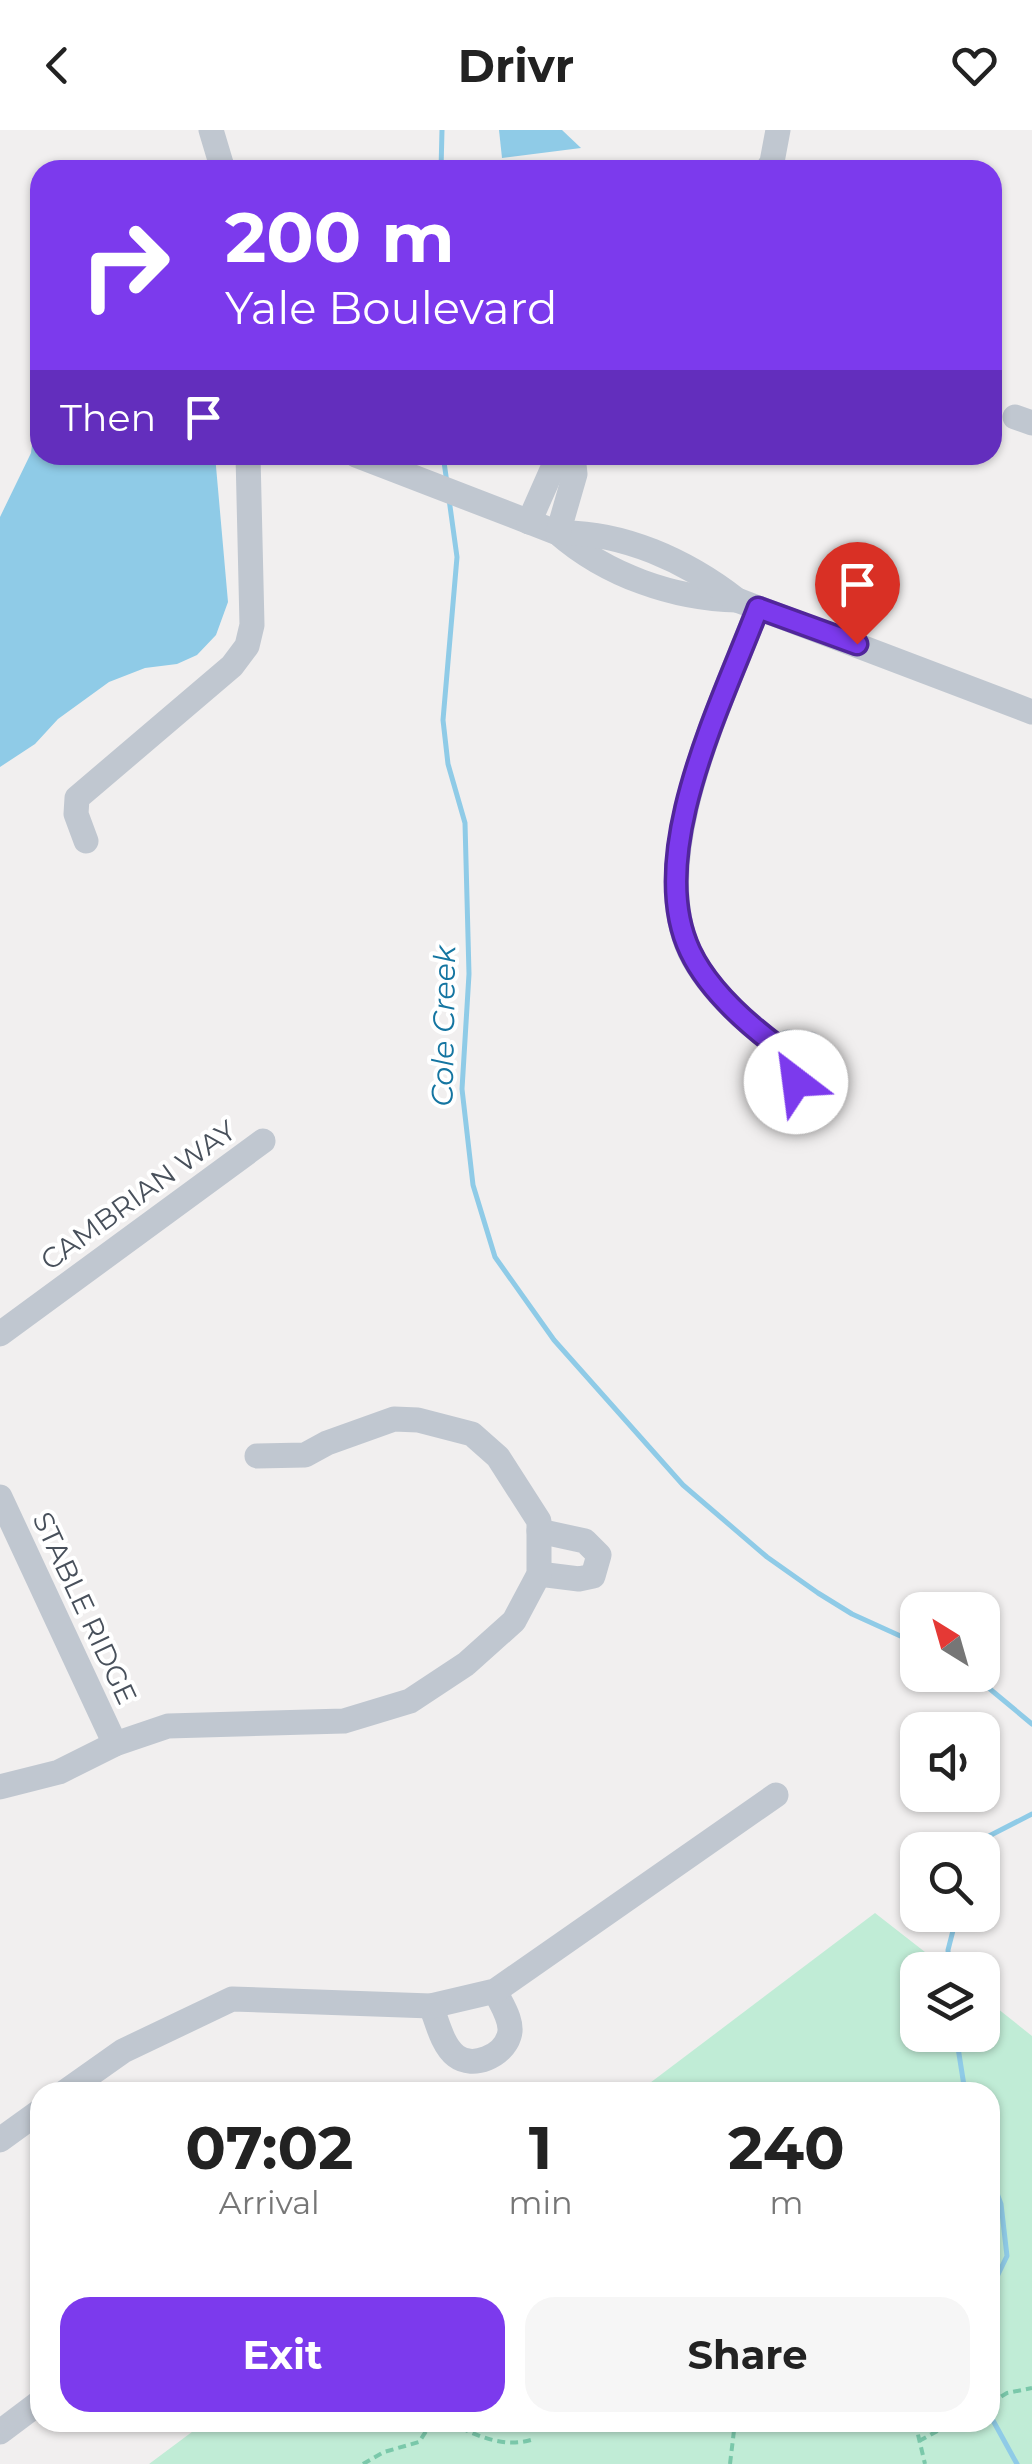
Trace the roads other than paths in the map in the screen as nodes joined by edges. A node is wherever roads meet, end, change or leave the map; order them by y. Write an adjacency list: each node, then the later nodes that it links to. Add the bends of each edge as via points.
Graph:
1 (211, 130): 3 (street)
2 (778, 130): 4 (street)
3 (220, 160)
4 (772, 160)
5 (248, 465): 13 (street, via 247,646 189,706 77,798)
6 (380, 465): 9 (street)
7 (554, 465): 9 (street)
8 (574, 465): 10 (street)
9 (529, 522): 10 (street)
10 (558, 533): 11 (street, via 581,553 642,581)
11 (747, 604): 12 (street); 14 (street, via 687,795 677,906 690,952 722,997)
12 (1032, 712)
13 (86, 841)
14 (777, 1046)
15 (264, 1140): 16 (street, CAMBRIAN WAY)
16 (0, 1334)
17 (257, 1456): 19 (street, via 305,1455 394,1419 472,1434 498,1457)
18 (0, 1497): 21 (street, STABLE RIDGE)
19 (539, 1531): 20 (street); 20 (street, via 585,1541 599,1555 593,1576)
20 (540, 1574): 21 (street, via 514,1620 466,1664 410,1701 344,1721 168,1726)
21 (115, 1744): 22 (street, via 58,1772)
22 (0, 1787)
23 (776, 1795): 24 (street)
24 (495, 1991): 25 (street); 25 (street, via 510,2022 509,2037 482,2061 455,2056)
25 (431, 2006): 26 (street, via 232,1999 123,2051)
26 (79, 2082)
27 (30, 2118): 28 (street)
28 (0, 2140)
29 (30, 2410): 30 (street)
30 (0, 2432)

